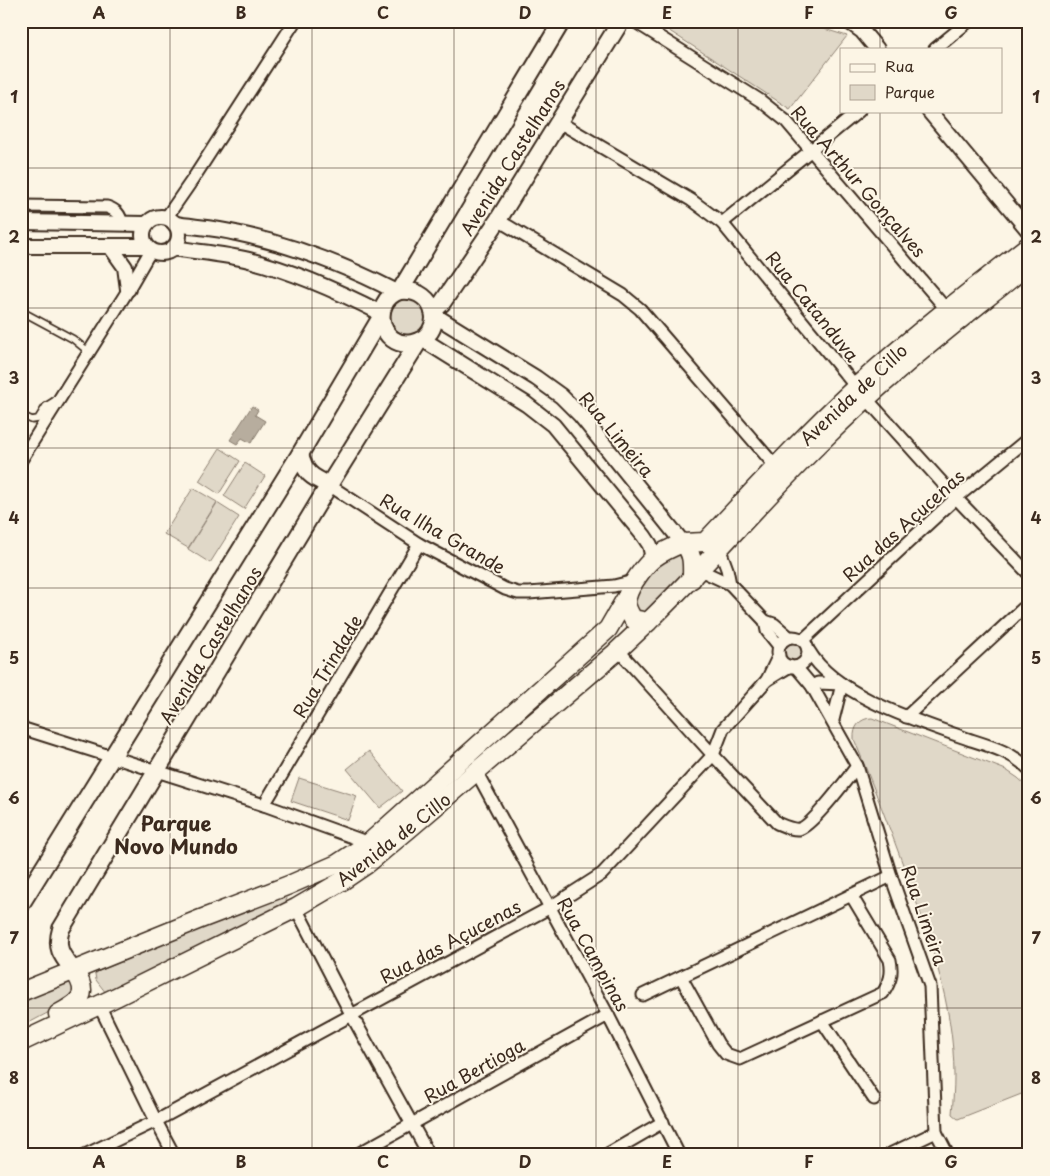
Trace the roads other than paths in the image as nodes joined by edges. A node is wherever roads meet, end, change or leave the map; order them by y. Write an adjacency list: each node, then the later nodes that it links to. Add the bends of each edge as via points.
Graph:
1 (294, 21): 15 (street, via 193,179)
2 (562, 21): 28 (main road, Avenida Castelhanos)
3 (621, 21): 11 (main road, Avenida Castelhanos)
4 (634, 21): 12 (street, Rua Arthur Gonçalves, via 761,101 786,121)
5 (848, 21): 7 (street)
6 (969, 21): 8 (street)
7 (876, 48)
8 (936, 48)
9 (857, 112): 12 (street)
10 (930, 112): 20 (street)
11 (559, 122): 14 (main road, Avenida Castelhanos); 17 (street, Rua Catanduva, via 691,200)
12 (812, 150): 17 (street); 29 (street, Rua Arthur Gonçalves)
13 (21, 206): 18 (street, via 107,207 115,209)
14 (498, 220): 31 (main road, Avenida Castelhanos); 41 (street, via 623,295 640,309)
15 (171, 221): 19 (street, via 155,218); 25 (street, via 179,236); 28 (street, via 234,232 304,251)
16 (21, 222): 18 (street)
17 (722, 223): 35 (street, Rua Catanduva)
18 (122, 224): 19 (street)
19 (146, 224): 24 (street, via 143,233)
20 (1029, 231)
21 (1029, 245): 29 (main road, Avenida de Cillo)
22 (21, 246): 23 (street)
23 (110, 246): 24 (street); 27 (street, via 125,267)
24 (148, 248): 25 (street, via 160,253); 27 (street)
25 (173, 248): 32 (street, via 247,260 287,271 344,294)
26 (1029, 264): 35 (main road, Avenida de Cillo)
27 (128, 289): 34 (street)
28 (399, 291): 31 (main road, via 409,290 424,296); 32 (main road, Avenida Castelhanos, via 386,300)
29 (947, 310): 35 (main road, Avenida de Cillo)
30 (21, 311): 34 (lane)
31 (434, 313): 33 (main road, Avenida Castelhanos, via 431,330); 44 (street, Rua Limeira, via 561,396 581,416)
32 (381, 315): 33 (main road, via 390,337 404,343); 39 (main road, Avenida Castelhanos)
33 (421, 340): 42 (main road, Avenida Castelhanos); 47 (street, via 526,404 553,425 644,536)
34 (90, 352): 36 (street)
35 (861, 393): 41 (main road, Avenida de Cillo); 43 (street, Rua Catanduva); 46 (main road, Avenida de Cillo)
36 (61, 397): 37 (lane, via 46,406 38,420); 40 (street)
37 (21, 415)
38 (1029, 438): 43 (street, Rua das Açucenas)
39 (300, 454): 42 (main road, via 307,472); 69 (main road, Avenida Castelhanos)
40 (21, 460)
41 (776, 467): 44 (main road, Avenida de Cillo, via 705,542)
42 (329, 485): 45 (street, Rua Ilha Grande); 72 (main road, Avenida Castelhanos)
43 (956, 498): 48 (street, Rua Catanduva); 57 (street, Rua das Açucenas)
44 (683, 543): 47 (main road, Avenida de Cillo); 49 (main road, via 691,553)
45 (419, 544): 50 (street, Rua Ilha Grande, via 518,593 614,586); 74 (street, Rua Trindade)
46 (720, 550): 49 (main road, Avenida de Cillo); 51 (street)
47 (653, 559): 50 (main road, Avenida de Cillo)
48 (1029, 574)
49 (696, 575): 51 (street); 55 (main road, Avenida de Cillo)
50 (634, 581): 52 (main road, Avenida de Cillo)
51 (730, 584): 54 (street)
52 (626, 598): 55 (main road, via 627,610 633,619); 75 (main road, Avenida de Cillo, via 608,629)
53 (1029, 603): 65 (street)
54 (765, 621): 56 (street); 59 (street)
55 (648, 622): 58 (main road, Avenida de Cillo)
56 (789, 637): 57 (street); 59 (street, via 781,642)
57 (803, 640): 60 (street)
58 (618, 650): 68 (street); 73 (main road, Avenida de Cillo)
59 (779, 651): 61 (street, via 784,663); 62 (street, Rua das Açucenas)
60 (809, 651): 61 (street, via 800,666); 63 (street, via 814,661)
61 (793, 666): 62 (street, Rua das Açucenas); 64 (street, Rua Limeira)
62 (767, 680): 68 (street, Rua das Açucenas, via 723,729)
63 (842, 684): 64 (street, via 818,683); 65 (street); 66 (street)
64 (812, 686): 66 (street, Rua Limeira)
65 (906, 717): 70 (street, via 1007,752)
66 (833, 720): 71 (street, Rua Limeira)
67 (21, 728): 69 (street)
68 (713, 755): 71 (street, via 777,823 800,829 811,822); 81 (street, Rua das Açucenas, via 602,874)
69 (113, 757): 72 (street); 79 (main road, Avenida Castelhanos)
70 (1027, 764)
71 (857, 766): 77 (street, Rua Limeira)
72 (157, 771): 74 (street); 82 (main road, Avenida Castelhanos, via 61,929 59,949)
73 (476, 771): 80 (main road, Avenida de Cillo, via 366,864); 81 (street, Rua Campinas)
74 (264, 805): 75 (street)
75 (369, 843): 76 (main road, Avenida de Cillo)
76 (337, 864): 80 (main road, via 300,887 294,897); 82 (main road, Avenida de Cillo, via 198,920)
77 (891, 876): 78 (street); 96 (street, Rua Limeira, via 930,986)
78 (851, 895): 83 (street); 89 (street, via 890,960 890,983 883,993)
79 (21, 904)
80 (296, 908): 86 (main road, Avenida de Cillo); 87 (street)
81 (549, 908): 87 (street, Rua das Açucenas); 88 (street, Rua Campinas)
82 (77, 975): 84 (main road, Avenida de Cillo); 86 (main road); 90 (main road, via 82,991 76,1004)
83 (681, 976): 85 (street); 89 (street, via 718,1044 726,1054 740,1059)
84 (21, 992)
85 (643, 995)
86 (99, 1005): 91 (main road, Avenida de Cillo); 93 (street)
87 (352, 1014): 93 (street, Rua das Açucenas); 95 (street)
88 (608, 1015): 94 (street, Rua Campinas); 95 (street, Rua Bertioga)
89 (822, 1021): 92 (street)
90 (21, 1036)
91 (21, 1042)
92 (874, 1098)
93 (156, 1121): 97 (street, Rua das Açucenas); 98 (street)
94 (663, 1122): 101 (street); 102 (street, Rua Campinas)
95 (412, 1125): 99 (street, Rua Bertioga); 100 (street)
96 (936, 1132): 103 (street); 104 (street)
97 (85, 1155)
98 (174, 1155)
99 (356, 1155)
100 (429, 1155)
101 (606, 1155)
102 (679, 1155)
103 (888, 1155)
104 (948, 1155)

